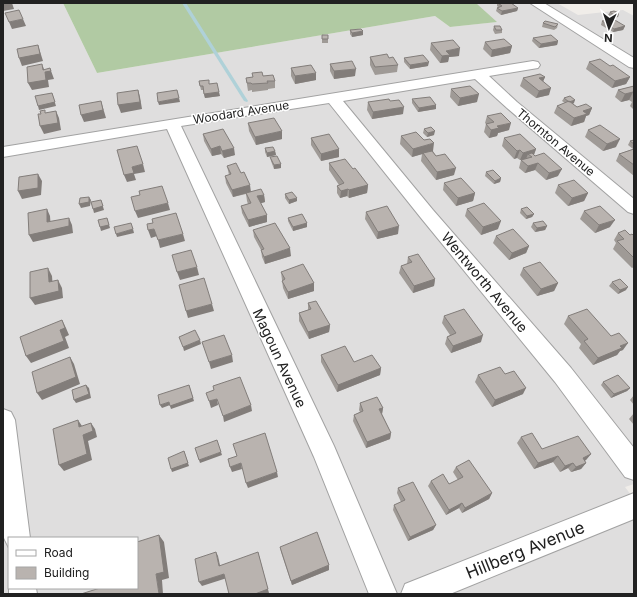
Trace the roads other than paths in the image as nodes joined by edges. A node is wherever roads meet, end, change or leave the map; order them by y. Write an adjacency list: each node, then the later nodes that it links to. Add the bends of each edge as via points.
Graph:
1 (536, 3): 2 (street)
2 (634, 64)
3 (532, 65): 4 (street, Woodard Avenue)
4 (478, 74): 5 (street, Woodard Avenue); 8 (street, Thornton Avenue)
5 (333, 98): 6 (street, Woodard Avenue); 10 (street, Wentworth Avenue, via 563,375)
6 (172, 124): 7 (street, Woodard Avenue); 13 (street, Magoun Avenue, via 325,454)
7 (3, 152)
8 (634, 208)
9 (3, 420): 12 (street)
10 (634, 468)
11 (634, 506): 14 (street, Hillberg Avenue)
12 (17, 537)
13 (383, 594)
14 (415, 594)

